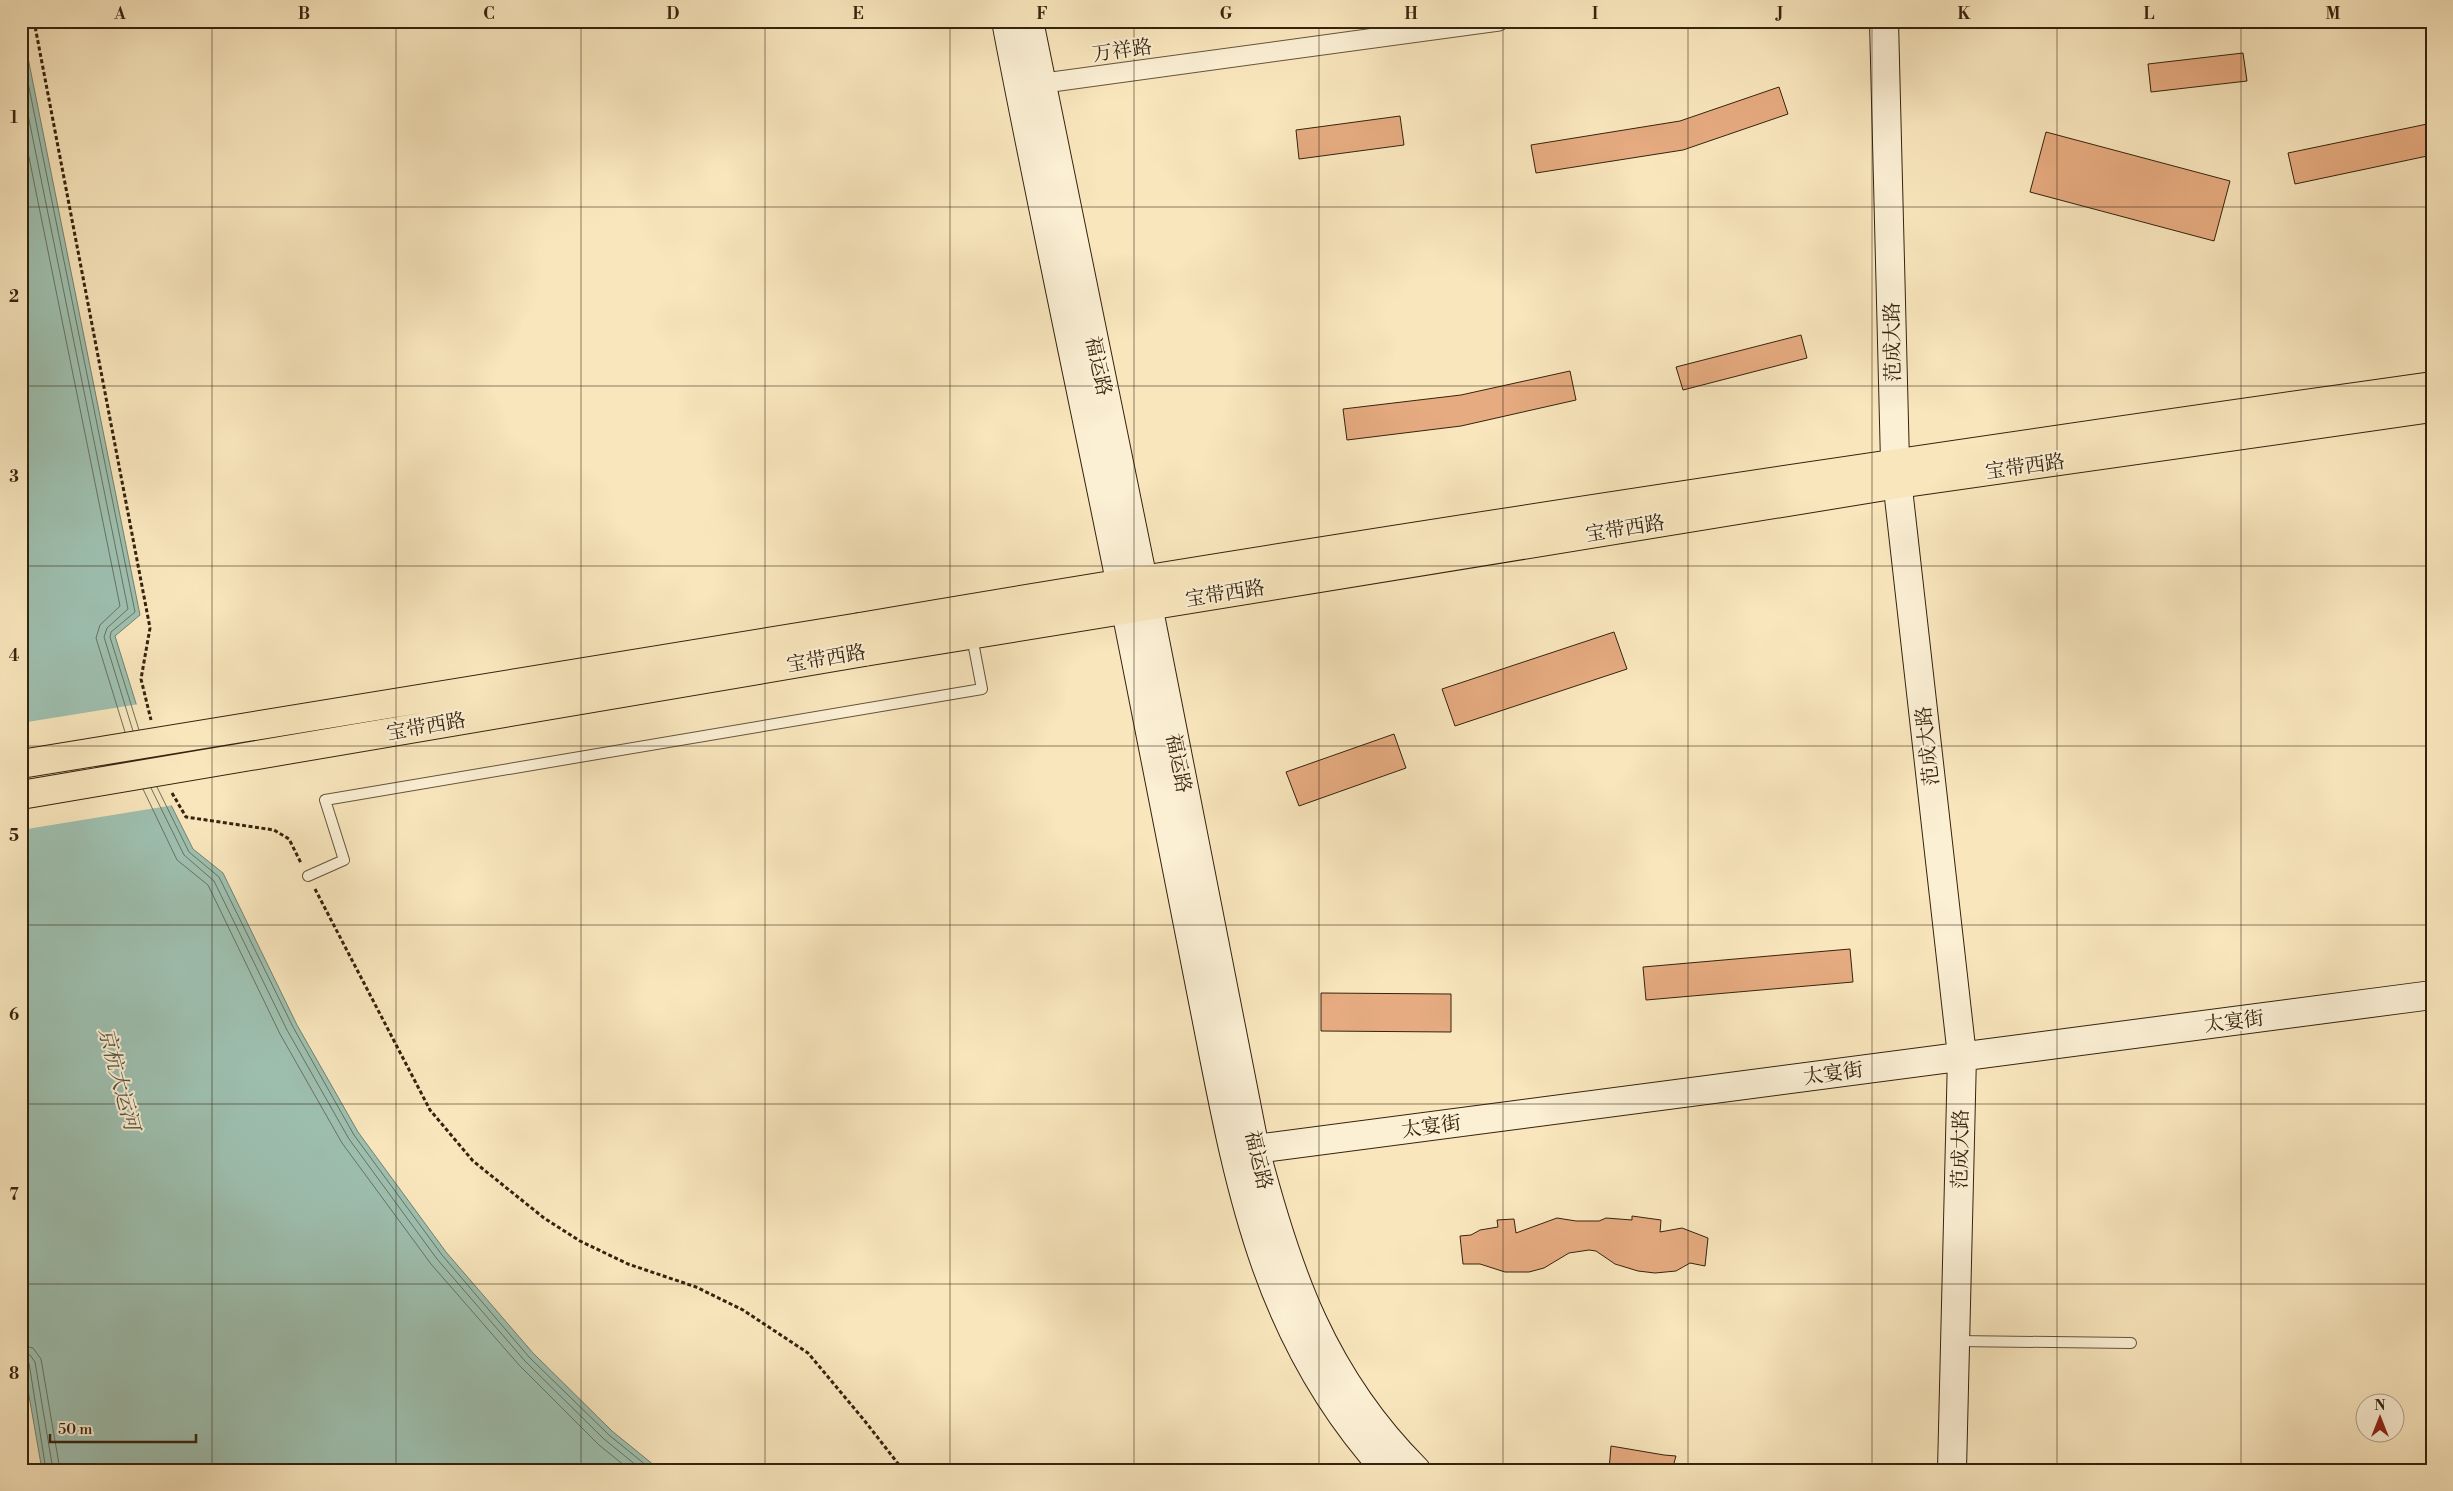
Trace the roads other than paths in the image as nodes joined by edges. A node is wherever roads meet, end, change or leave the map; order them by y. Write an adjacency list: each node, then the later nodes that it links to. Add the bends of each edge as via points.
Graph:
1 (1006, 21): 5 (street, 福运路)
2 (1029, 21): 5 (street, 福运路)
3 (1499, 21): 5 (street, 万祥路)
4 (1884, 21): 8 (street, 范成大路)
5 (1030, 85): 9 (street, 福运路)
6 (2432, 386): 8 (main road, 宝带西路)
7 (2432, 408): 8 (main road, 宝带西路)
8 (1897, 473): 9 (main road, 宝带西路); 16 (street, 范成大路)
9 (1134, 594): 10 (main road, 宝带西路); 11 (main road, 宝带西路); 17 (street, 福运路)
10 (972, 634): 11 (main road, 宝带西路); 14 (lane, via 982,690 325,800 344,860)
11 (862, 640): 12 (main road, 宝带西路, bridge); 13 (main road, 宝带西路, bridge)
12 (21, 764)
13 (21, 795)
14 (308, 876)
15 (2432, 995): 16 (street, 太宴街)
16 (1962, 1056): 17 (street, 太宴街); 18 (street, 范成大路)
17 (1244, 1152): 20 (street, 福运路, via 1266,1268 1294,1336 1333,1402); 21 (street, 福运路, via 1314,1327 1352,1390 1383,1433)
18 (1955, 1341): 19 (lane); 22 (street, 范成大路)
19 (2132, 1343)
20 (1386, 1470)
21 (1416, 1470)
22 (1952, 1470)

